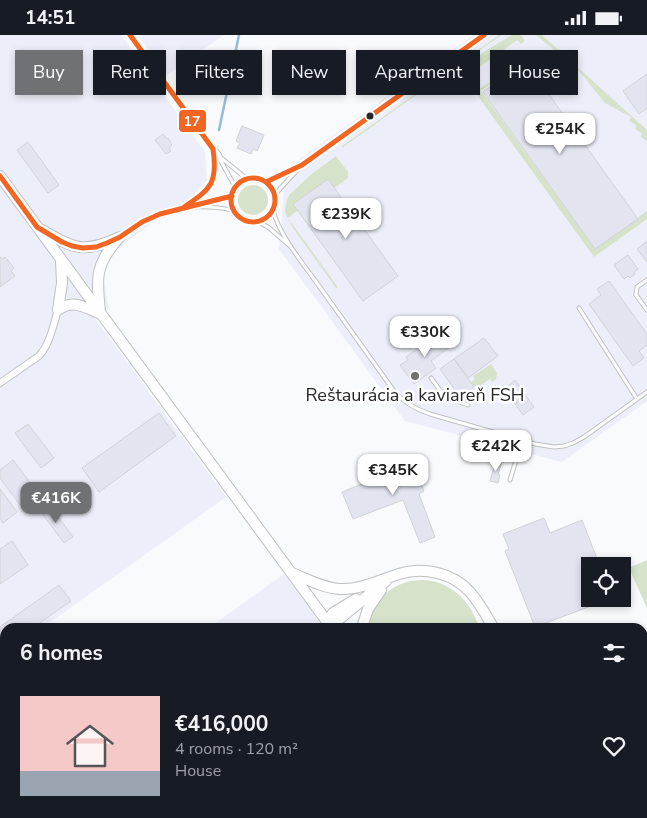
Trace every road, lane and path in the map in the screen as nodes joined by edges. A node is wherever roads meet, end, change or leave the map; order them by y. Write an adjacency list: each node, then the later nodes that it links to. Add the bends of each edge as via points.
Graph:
1 (130, 35): 3 (lane)
2 (484, 35): 5 (lane)
3 (213, 149): 4 (street); 13 (lane, via 216,168 212,184)
4 (218, 155): 7 (lane); 9 (lane)
5 (302, 165): 8 (lane); 11 (lane)
6 (0, 176): 17 (main road)
7 (246, 179): 8 (lane); 9 (lane)
8 (266, 182): 11 (lane)
9 (234, 189): 10 (lane)
10 (232, 195): 12 (lane); 15 (lane)
11 (275, 197): 14 (lane)
12 (194, 207): 13 (lane); 15 (lane)
13 (183, 208): 18 (lane, via 150,218)
14 (273, 210): 16 (lane, via 264,220); 19 (lane)
15 (234, 211): 16 (lane, via 242,219)
16 (257, 222): 19 (lane)
17 (37, 227): 18 (main road, via 62,242 83,248 96,247); 20 (main road)
18 (120, 237): 25 (main road, via 107,252 98,272)
19 (292, 247): 31 (lane, via 404,402 420,411)
20 (61, 259): 24 (main road); 25 (main road)
21 (647, 280): 23 (lane, via 637,287 636,295)
22 (579, 308): 29 (lane)
23 (647, 310)
24 (58, 311): 25 (main road, via 72,304); 27 (street, via 43,351)
25 (100, 313): 33 (main road)
26 (431, 378): 30 (lane, via 445,397)
27 (0, 383)
28 (647, 392): 29 (lane)
29 (637, 399): 31 (lane, via 573,443 549,446)
30 (468, 405)
31 (522, 440): 32 (lane)
32 (510, 480)
33 (292, 573): 34 (main road, via 340,589); 36 (main road)
34 (391, 577): 35 (main road, via 413,571 430,571 450,577 470,591); 37 (main road); 38 (main road, via 368,609)
35 (482, 608): 39 (main road); 40 (main road); 41 (main road)
36 (328, 623)
37 (333, 623)
38 (363, 623)
39 (484, 623)
40 (489, 623)
41 (495, 623)

